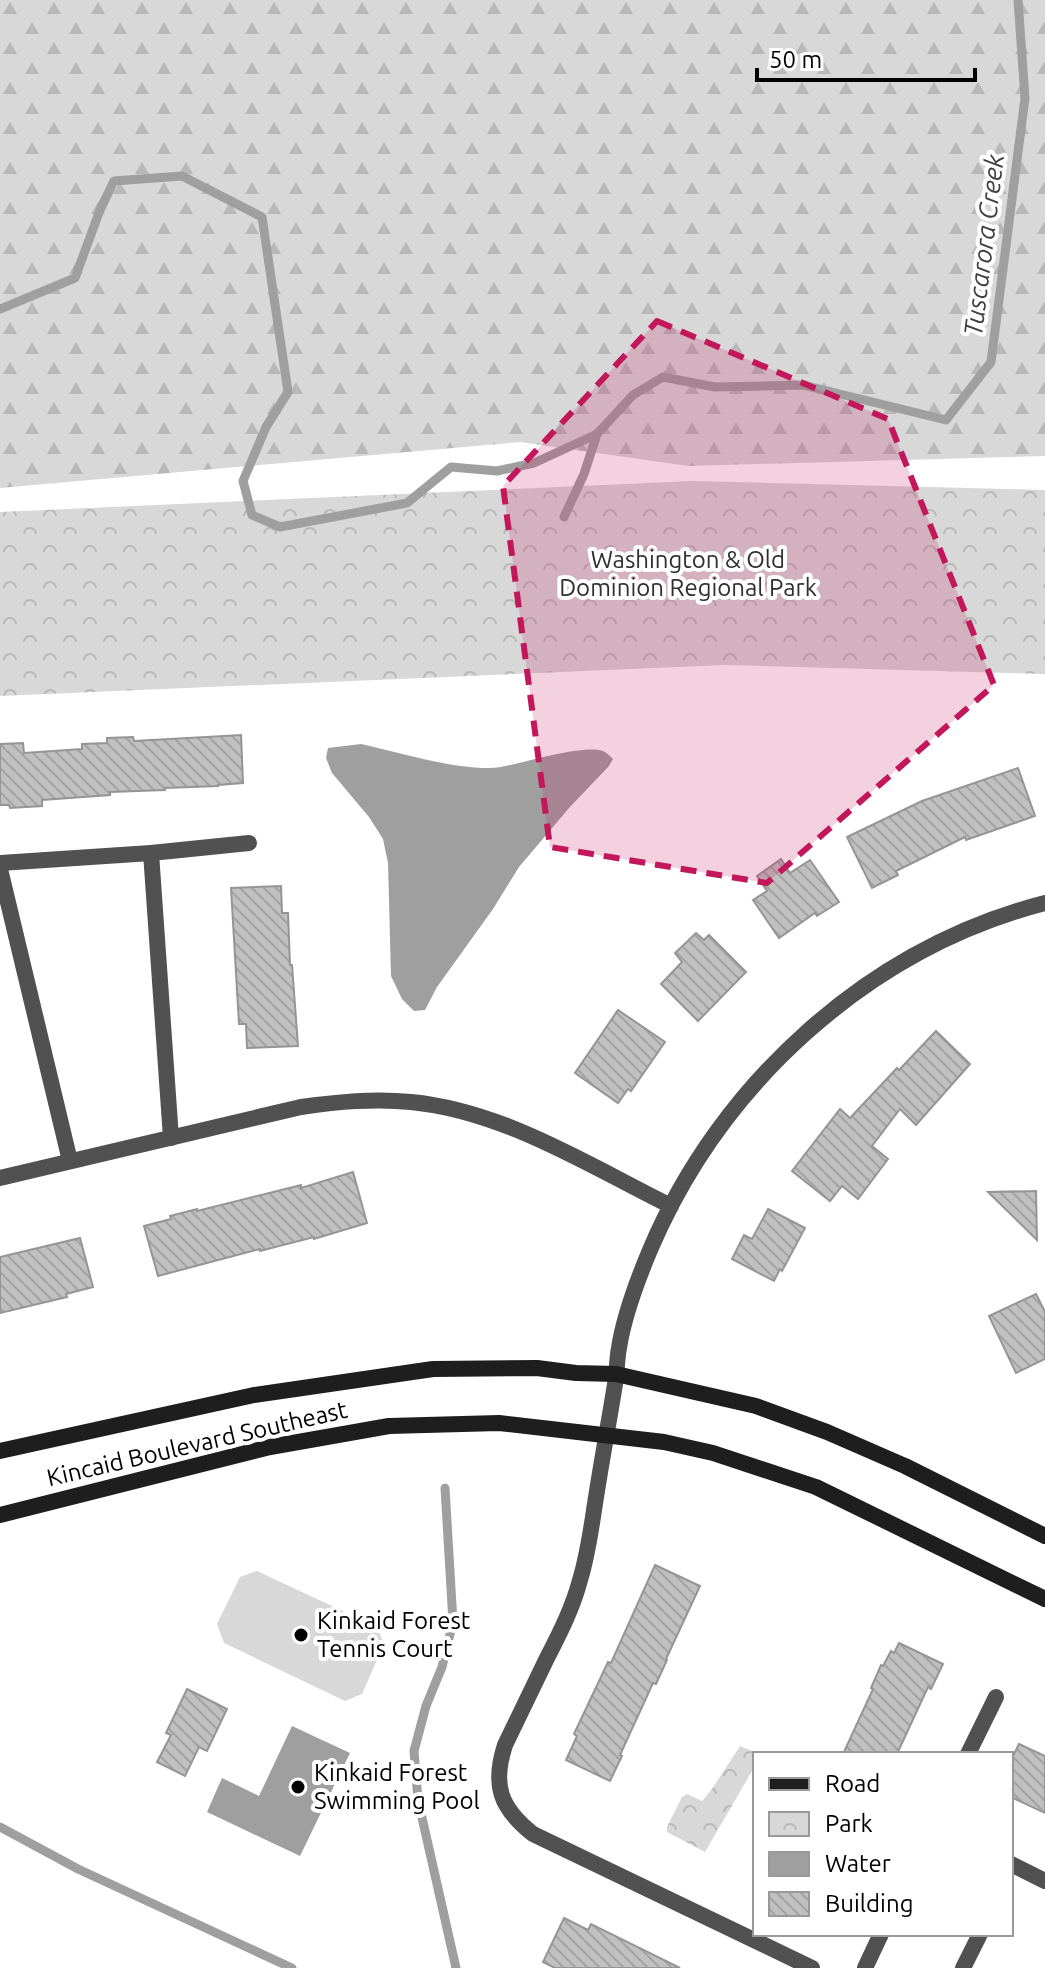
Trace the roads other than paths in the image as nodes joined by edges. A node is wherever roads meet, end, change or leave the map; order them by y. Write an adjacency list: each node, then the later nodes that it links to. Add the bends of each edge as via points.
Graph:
1 (249, 843): 2 (street)
2 (151, 853): 3 (street); 6 (street)
3 (0, 863)
4 (0, 869): 7 (street)
5 (1045, 903): 9 (street, via 951,937 843,1002 780,1057 724,1120)
6 (171, 1138): 7 (street); 9 (street, via 301,1107 411,1102 462,1110 515,1128)
7 (70, 1161): 8 (street)
8 (0, 1178)
9 (671, 1206): 10 (street, via 629,1306)
10 (616, 1374): 11 (street); 12 (street, Kincaid Boulevard Southeast, via 433,1369 254,1395); 14 (street, Kincaid Boulevard Southeast, via 756,1406 827,1432)
11 (607, 1435): 13 (street, Kincaid Boulevard Southeast, via 499,1423 389,1426 270,1447); 15 (street, Kincaid Boulevard Southeast, via 713,1453 816,1487); 22 (street, via 580,1581 499,1765 505,1805 533,1834)
12 (0, 1451)
13 (0, 1515)
14 (1045, 1536)
15 (1045, 1599)
16 (996, 1697): 17 (street)
17 (969, 1752)
18 (1013, 1866): 19 (street)
19 (1045, 1881)
20 (880, 1936): 23 (street)
21 (979, 1936): 24 (street)
22 (812, 1968)
23 (865, 1968)
24 (963, 1968)

